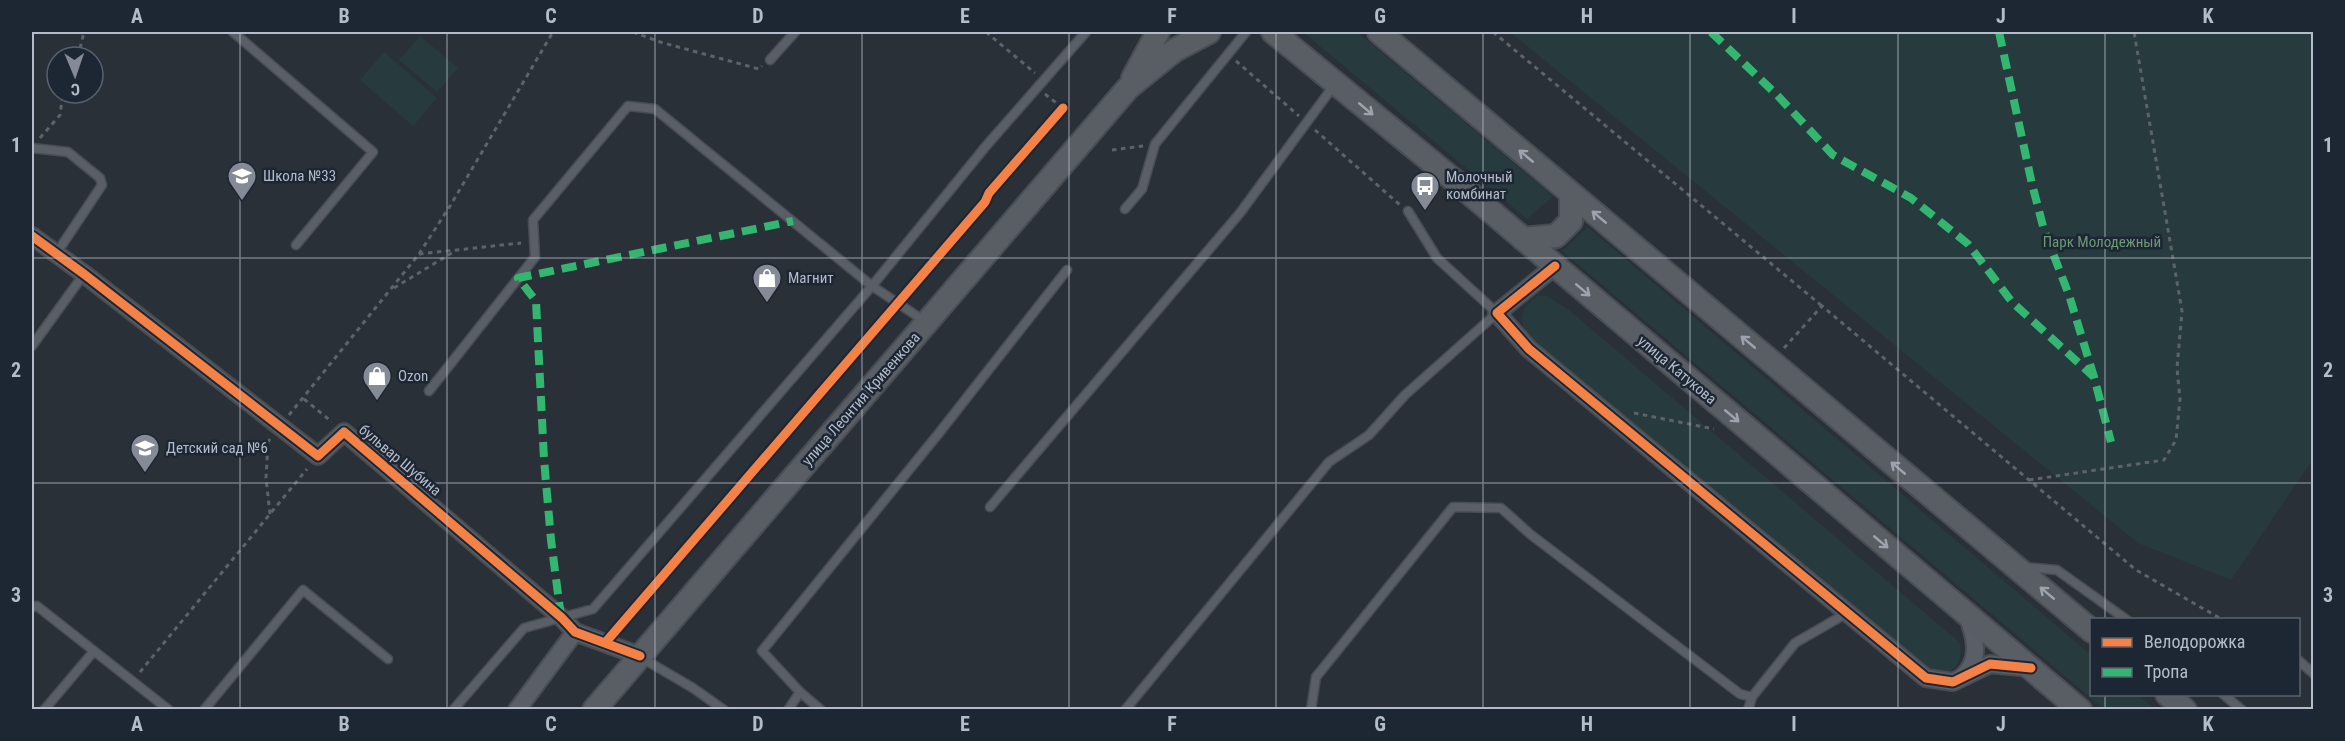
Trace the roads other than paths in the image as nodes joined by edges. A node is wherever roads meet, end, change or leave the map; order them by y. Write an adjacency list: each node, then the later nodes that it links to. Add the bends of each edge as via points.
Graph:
1 (232, 32): 18 (lane, via 373,152)
2 (795, 32): 9 (lane)
3 (1086, 32): 23 (lane, via 986,146)
4 (1158, 32): 11 (main road)
5 (1209, 32): 11 (main road, via 1175,50)
6 (1246, 32): 14 (lane, via 1155,144 1142,189)
7 (1273, 32): 10 (main road, улица Катукова)
8 (1379, 32): 13 (main road, one-way to 8)
9 (770, 60)
10 (1336, 83): 17 (main road, улица Катукова, one-way to 17); 28 (lane, via 1240,213)
11 (1128, 88): 25 (main road, улица Леонтия Кривенкова)
12 (32, 148): 19 (lane, via 68,152 100,178 102,185)
13 (1571, 194): 17 (main road, via 1571,221 1556,236); 29 (main road, one-way to 13)
14 (1125, 208)
15 (1408, 211): 24 (lane, via 1437,258)
16 (32, 236): 19 (street)
17 (1523, 238): 20 (main road, улица Катукова)
18 (296, 245)
19 (56, 254): 22 (street)
20 (1555, 266): 24 (street); 32 (main road, улица Катукова, one-way to 32)
21 (1067, 270): 44 (lane, via 762,651)
22 (84, 274): 26 (lane); 33 (street, бульвар Шубина, via 318,456 344,432)
23 (873, 286): 25 (lane); 27 (lane, via 655,109 628,105 533,220 535,257); 33 (lane, via 593,609)
24 (1497, 313): 31 (street, via 1529,349); 57 (lane, via 1406,395 1369,435 1329,462)
25 (926, 323): 38 (main road, улица Леонтия Кривенкова)
26 (32, 346)
27 (429, 391)
28 (990, 507)
29 (2014, 566): 34 (lane, via 2057,570); 35 (main road, one-way to 29)
30 (32, 607): 37 (lane, via 37,606)
31 (1847, 613): 43 (street, via 1926,678); 47 (lane, via 1795,643)
32 (1967, 615): 41 (main road, улица Катукова); 43 (street, via 1974,635 1973,662 1965,675)
33 (562, 618): 36 (street, бульвар Шубина); 51 (lane, via 524,628)
34 (2124, 618)
35 (2090, 630)
36 (575, 632): 38 (street, бульвар Шубина); 52 (street)
37 (94, 651): 48 (lane); 49 (lane)
38 (640, 656): 53 (main road, улица Леонтия Кривенкова); 54 (lane)
39 (388, 659): 50 (lane, via 303,590)
40 (2300, 662): 42 (lane)
41 (2031, 668): 43 (street, via 1990,664); 60 (main road, улица Катукова)
42 (2313, 674)
43 (1953, 682)
44 (800, 692): 55 (lane); 56 (lane)
45 (2169, 696): 61 (main road)
46 (2225, 696): 62 (lane)
47 (1752, 697): 58 (lane, via 1740,694 1500,508 1453,507 1316,677); 59 (lane)
48 (44, 710)
49 (169, 710)
50 (204, 710)
51 (453, 710)
52 (517, 710)
53 (594, 710)
54 (724, 710)
55 (788, 710)
56 (821, 710)
57 (1125, 710)
58 (1311, 710)
59 (1748, 710)
60 (2080, 710)
61 (2185, 710)
62 (2242, 710)

